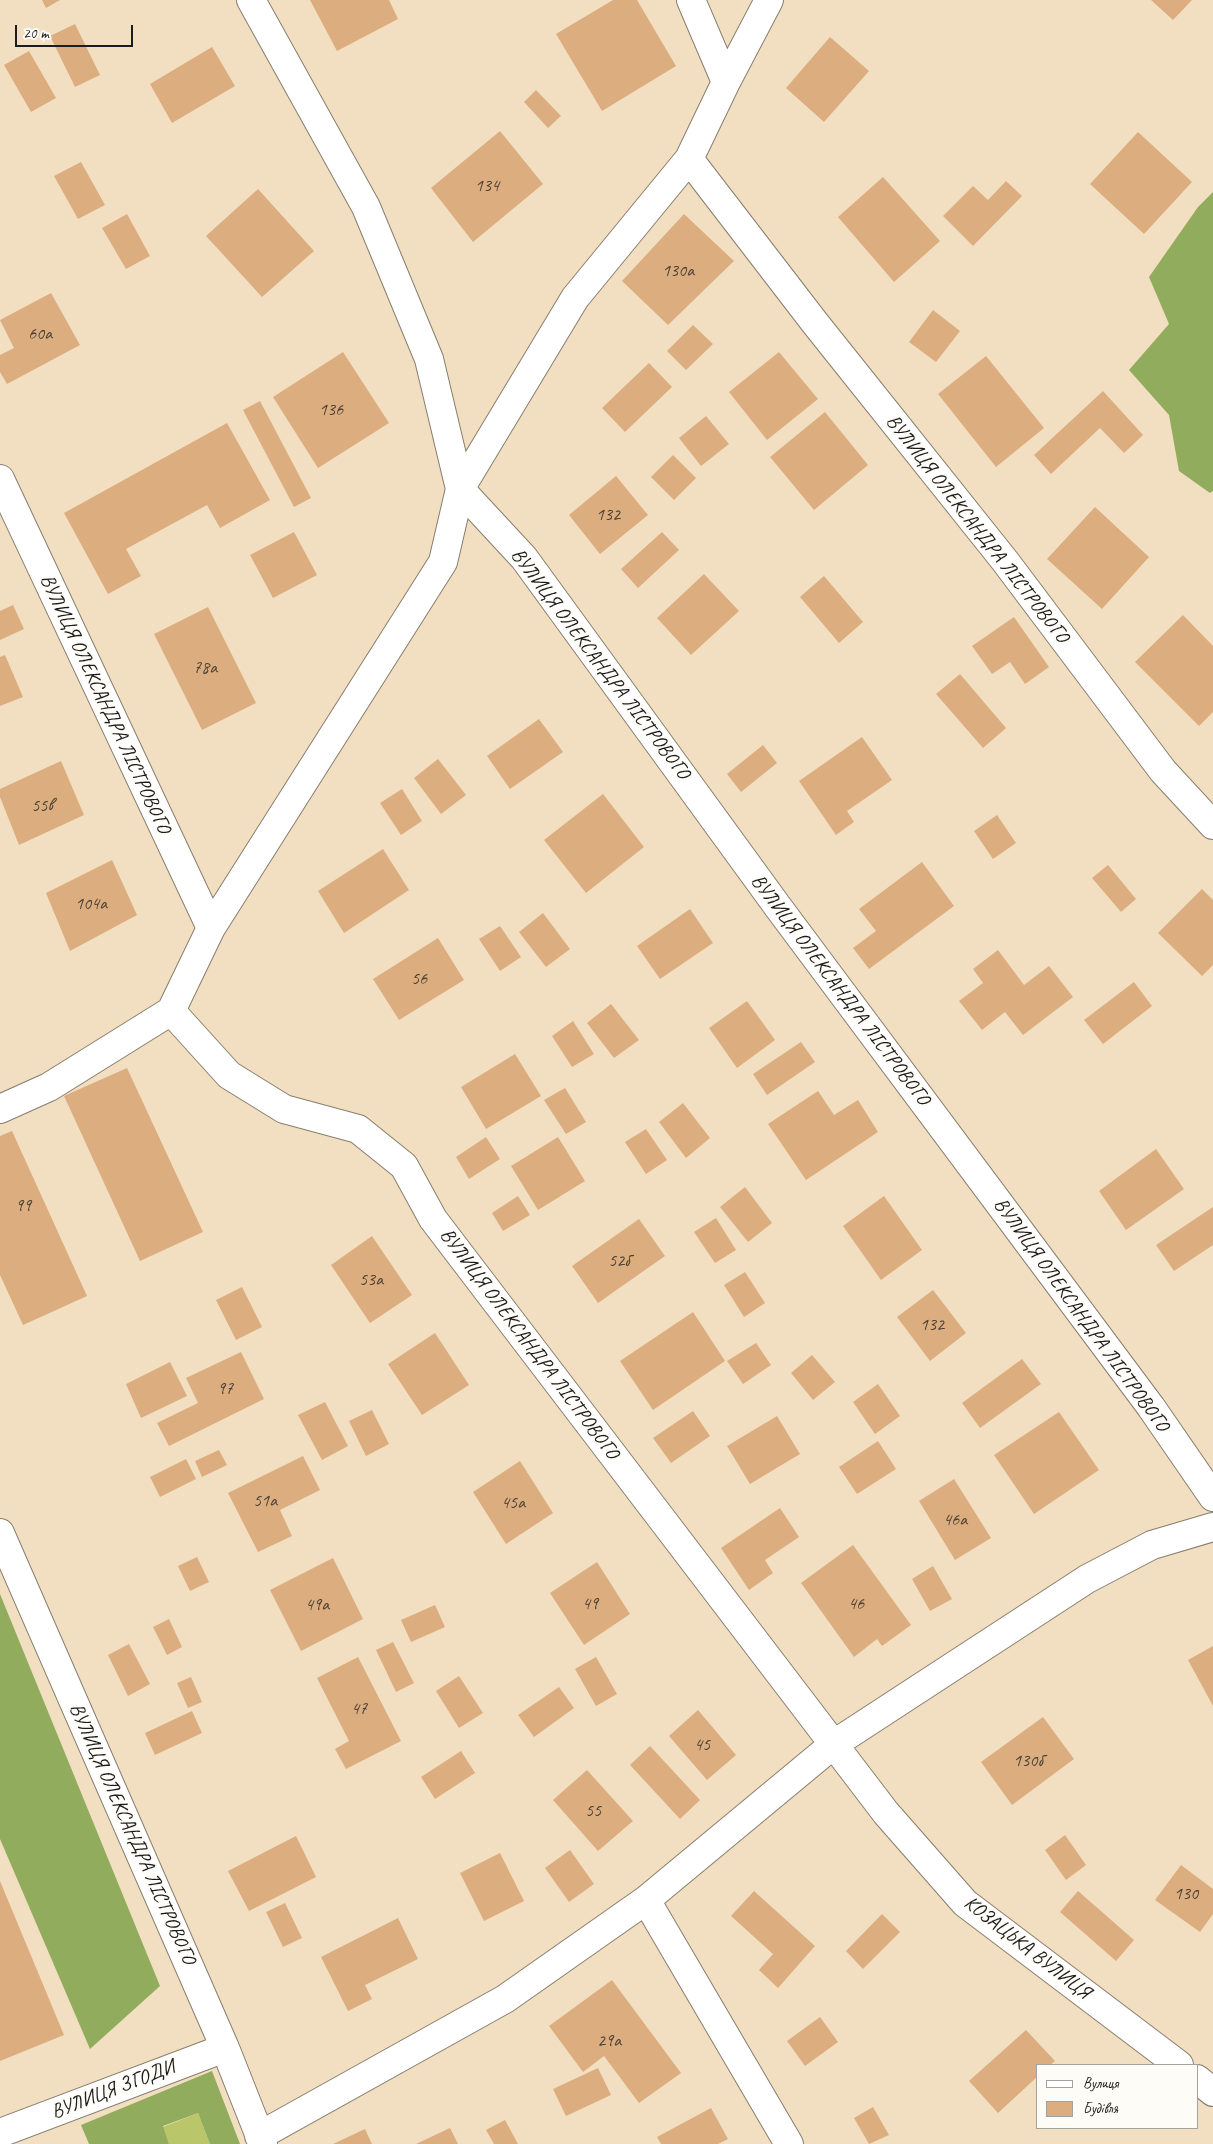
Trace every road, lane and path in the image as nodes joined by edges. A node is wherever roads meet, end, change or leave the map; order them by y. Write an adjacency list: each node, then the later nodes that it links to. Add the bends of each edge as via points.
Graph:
1 (251, 0): 7 (street, ВУЛИЦЯ ОЛЕКСАНДРА ЛІСТРОВОГО, via 366,206 429,359)
2 (691, 0): 4 (street)
3 (769, 0): 4 (street, ВУЛИЦЯ ОЛЕКСАНДРА ЛІСТРОВОГО)
4 (726, 82): 5 (street, ВУЛИЦЯ ОЛЕКСАНДРА ЛІСТРОВОГО)
5 (689, 159): 7 (street, ВУЛИЦЯ ОЛЕКСАНДРА ЛІСТРОВОГО, via 574,298); 8 (street, ВУЛИЦЯ ОЛЕКСАНДРА ЛІСТРОВОГО, via 1005,561 1163,771)
6 (0, 479): 9 (street, ВУЛИЦЯ ОЛЕКСАНДРА ЛІСТРОВОГО)
7 (460, 489): 9 (street, ВУЛИЦЯ ОЛЕКСАНДРА ЛІСТРОВОГО, via 443,562); 12 (street, ВУЛИЦЯ ОЛЕКСАНДРА ЛІСТРОВОГО, via 524,558 778,908 1151,1408)
8 (1213, 825)
9 (210, 928): 10 (street, ВУЛИЦЯ ОЛЕКСАНДРА ЛІСТРОВОГО)
10 (171, 1011): 11 (street, via 49,1087); 15 (street, ВУЛИЦЯ ОЛЕКСАНДРА ЛІСТРОВОГО, via 229,1075 284,1109 358,1129 404,1166 434,1219)
11 (0, 1108)
12 (1213, 1497)
13 (1213, 1526): 15 (street, ВУЛИЦЯ ОЛЕКСАНДРА ЛІСТРОВОГО, via 1152,1546 1088,1579)
14 (0, 1533): 17 (street, ВУЛИЦЯ ОЛЕКСАНДРА ЛІСТРОВОГО)
15 (834, 1744): 16 (street, ВУЛИЦЯ ОЛЕКСАНДРА ЛІСТРОВОГО); 18 (street, КОЗАЦЬКА ВУЛИЦЯ, via 886,1813 965,1903)
16 (646, 1900): 22 (street, ВУЛИЦЯ ОЛЕКСАНДРА ЛІСТРОВОГО, via 505,1999); 23 (street)
17 (226, 2048): 21 (street, ВУЛИЦЯ ЗГОДИ); 22 (street, ВУЛИЦЯ ОЛЕКСАНДРА ЛІСТРОВОГО)
18 (1178, 2064)
19 (1198, 2080): 20 (street)
20 (1213, 2092)
21 (0, 2133)
22 (261, 2140)
23 (789, 2144)

